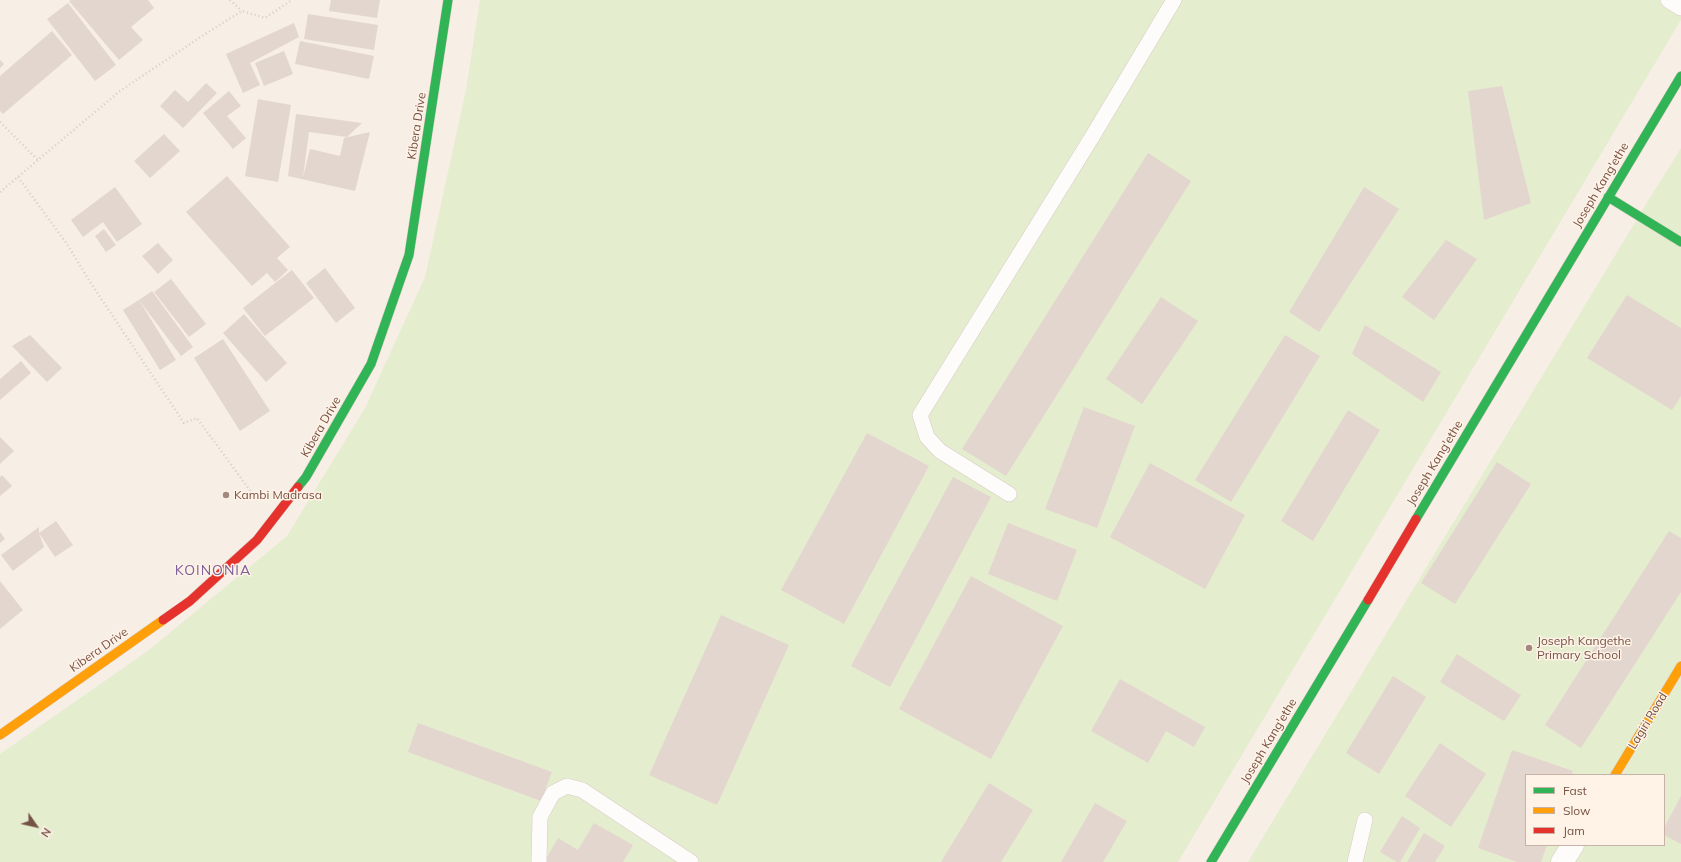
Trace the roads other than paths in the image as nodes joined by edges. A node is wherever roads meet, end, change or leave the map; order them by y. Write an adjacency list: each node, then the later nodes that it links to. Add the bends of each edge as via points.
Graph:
1 (448, 0): 10 (street, Kibera Drive, via 409,255 371,364 306,476 257,540 190,601)
2 (1174, 0): 8 (lane, via 920,415 927,437 940,451)
3 (1668, 0): 4 (lane)
4 (1681, 8)
5 (1681, 76): 6 (street, Joseph Kang'ethe)
6 (1608, 197): 7 (street); 16 (street, Joseph Kang'ethe)
7 (1681, 242)
8 (1009, 494)
9 (1681, 666): 11 (street, Lagiri Road)
10 (0, 735)
11 (1616, 774)
12 (1365, 820): 17 (lane)
13 (1572, 846): 18 (street)
14 (539, 862): 15 (lane, via 540,817 553,794 567,786 582,790)
15 (691, 862)
16 (1211, 862)
17 (1355, 862)
18 (1562, 862)

